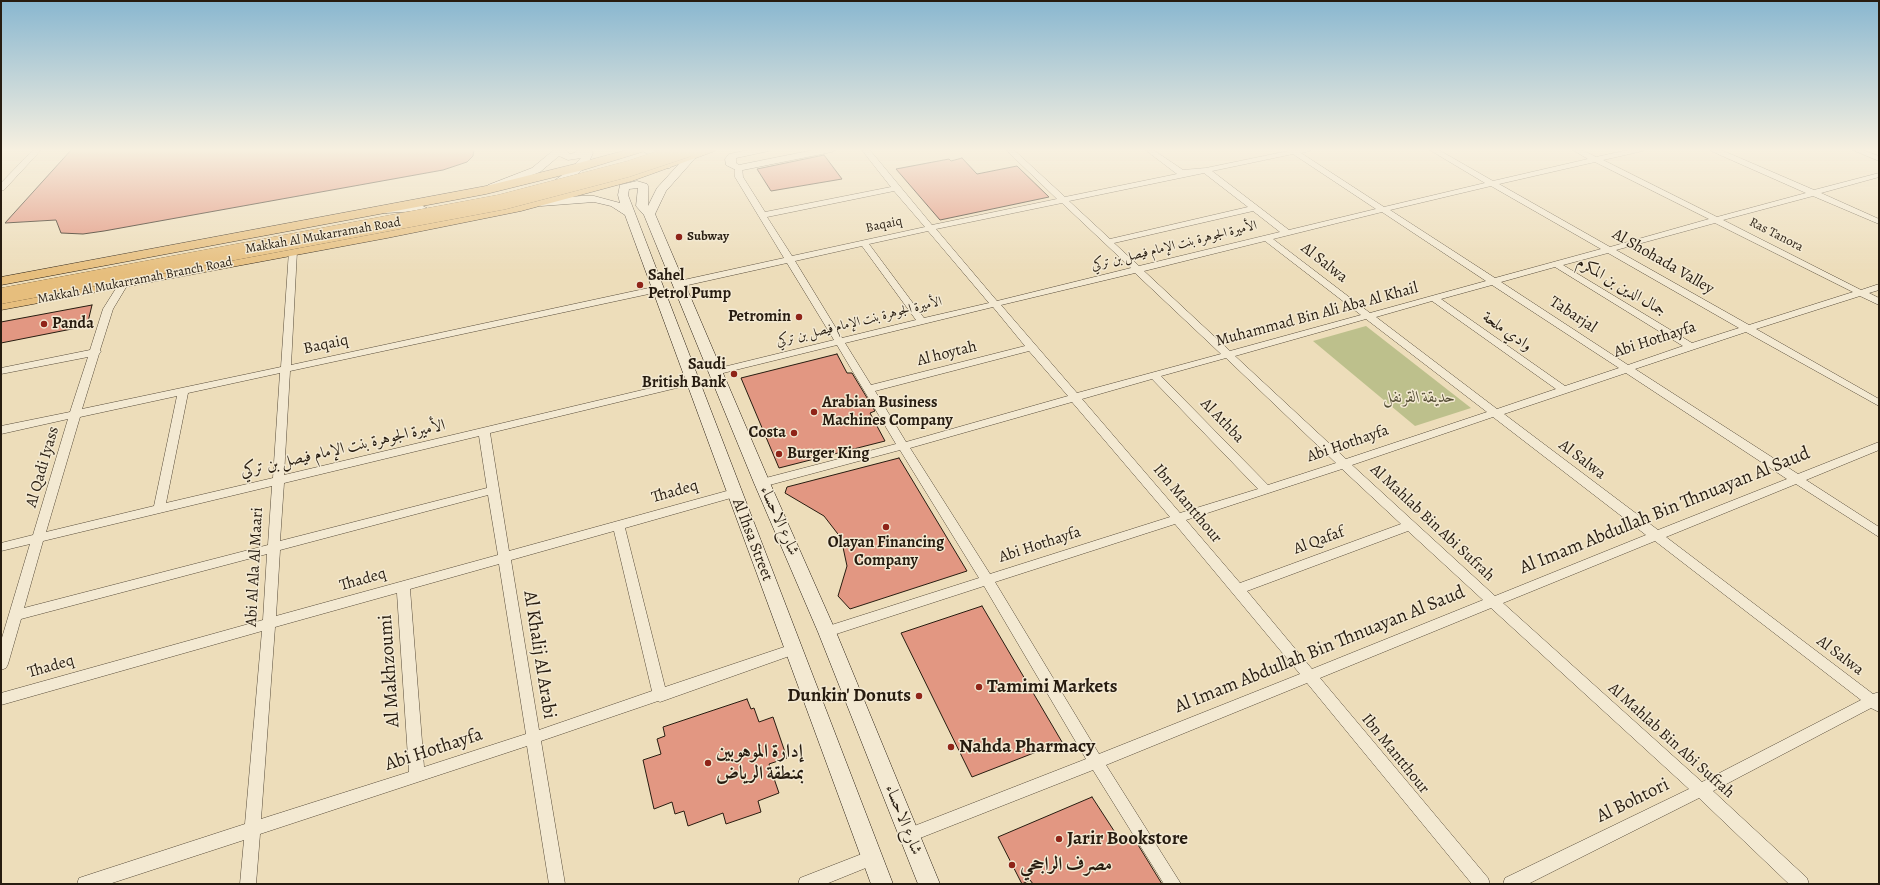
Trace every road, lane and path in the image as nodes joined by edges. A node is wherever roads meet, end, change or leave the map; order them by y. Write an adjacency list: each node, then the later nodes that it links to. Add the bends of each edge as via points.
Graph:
1 (484, 190): 25 (main road, Makkah Al Mukarramah Branch Road)
2 (518, 190): 48 (highway, Makkah Al Mukarramah Road, via 425,210)
3 (544, 190): 28 (main road)
4 (547, 190): 52 (highway, Makkah Al Mukarramah Road, bridge, via 502,202)
5 (608, 190): 23 (main road, Makkah Al Mukarramah Branch Road)
6 (626, 190): 27 (main road, Al Ihsa Street)
7 (643, 190): 29 (main road, شارع الاحساء, via 642,206)
8 (661, 190): 29 (main road)
9 (747, 190): 30 (street)
10 (885, 190): 30 (street)
11 (898, 190): 33 (street, Ibn Mantthour)
12 (1052, 190): 22 (street, Al Mahlab Bin Abi Sufrah)
13 (1108, 190): 22 (street, Baqaiq)
14 (1232, 190): 24 (street)
15 (1354, 190): 26 (street, Tabarjal)
16 (1461, 190): 26 (street, الأميرة الجوهرة بنت الإمام فيصل بن تركي)
17 (1508, 190): 39 (street, Al Shohada Valley)
18 (1658, 190): 31 (street, Ras Tanora)
19 (1806, 190): 21 (street)
20 (1822, 190): 21 (street, Muhammad Bin Ali Aba Al Khail)
21 (1812, 193): 31 (street, Muhammad Bin Ali Aba Al Khail); 32 (street)
22 (1062, 200): 33 (street, Baqaiq); 37 (street, Al Mahlab Bin Abi Sufrah)
23 (520, 207): 27 (main road, via 581,198 604,201); 28 (main road, Makkah Al Mukarramah Branch Road)
24 (1255, 208): 34 (street); 37 (street)
25 (382, 210): 35 (main road, via 421,208 430,213 426,221); 44 (main road, Makkah Al Mukarramah Branch Road)
26 (1384, 210): 34 (street, الأميرة الجوهرة بنت الإمام فيصل بن تركي); 45 (street, Tabarjal)
27 (629, 212): 50 (main road, Al Ihsa Street)
28 (491, 213): 35 (main road, Makkah Al Mukarramah Branch Road)
29 (649, 214): 47 (main road, شارع الاحساء)
30 (763, 216): 41 (street)
31 (1717, 220): 39 (street, Muhammad Bin Ali Aba Al Khail); 51 (street, Ras Tanora)
32 (1879, 222)
33 (931, 228): 38 (street, Baqaiq); 55 (street, Ibn Mantthour)
34 (1286, 233): 36 (street, الأميرة الجوهرة بنت الإمام فيصل بن تركي)
35 (387, 234): 40 (main road, Makkah Al Mukarramah Branch Road)
36 (1266, 238): 43 (street, الأميرة الجوهرة بنت الإمام فيصل بن تركي); 57 (street, Al Salwa)
37 (1108, 242): 43 (street, Al Mahlab Bin Abi Sufrah)
38 (864, 243): 41 (street, Baqaiq); 58 (street)
39 (1611, 249): 42 (street, Muhammad Bin Ali Aba Al Khail); 59 (street, Al Shohada Valley)
40 (293, 251): 46 (main road, Makkah Al Mukarramah Branch Road); 66 (street, Abi Al Ala Al Maari)
41 (791, 260): 47 (street, Baqaiq); 60 (street)
42 (1556, 264): 45 (street, Muhammad Bin Ali Aba Al Khail); 62 (street, جمال الدين بن المكرم)
43 (1138, 270): 55 (street, الأميرة الجوهرة بنت الإمام فيصل بن تركي); 64 (street, Al Mahlab Bin Abi Sufrah)
44 (1, 281)
45 (1494, 281): 53 (street, Muhammad Bin Ali Aba Al Khail); 65 (street, Tabarjal)
46 (123, 284): 56 (main road, Makkah Al Mukarramah Branch Road); 63 (street, Al Qadi Iyass, via 108,309)
47 (679, 284): 68 (main road, شارع الاحساء)
48 (1, 287)
49 (1879, 287): 51 (street, Abi Hothayfa)
50 (658, 289): 66 (street, Baqaiq); 70 (main road, Al Ihsa Street)
51 (1861, 293): 54 (street, Ras Tanora); 59 (street, Abi Hothayfa)
52 (1, 296)
53 (1434, 298): 57 (street, Muhammad Bin Ali Aba Al Khail); 72 (street, وادي ملحة)
54 (1879, 302)
55 (995, 304): 58 (street, الأميرة الجوهرة بنت الإمام فيصل بن تركي); 61 (street, Ibn Mantthour)
56 (1, 306)
57 (1368, 316): 64 (street, Muhammad Bin Ali Aba Al Khail); 76 (street, Al Salwa)
58 (921, 321): 60 (street, الأميرة الجوهرة بنت الإمام فيصل بن تركي)
59 (1749, 328): 62 (street, Abi Hothayfa); 75 (street, Al Shohada Valley)
60 (840, 342): 68 (street, الأميرة الجوهرة بنت الإمام فيصل بن تركي); 71 (street)
61 (1032, 347): 71 (street, Al hoytah); 74 (street, Ibn Mantthour)
62 (1691, 347): 65 (street, Abi Hothayfa)
63 (96, 352): 67 (street); 77 (street, Al Qadi Iyass)
64 (1227, 354): 69 (street, Muhammad Bin Ali Aba Al Khail); 82 (street, Al Mahlab Bin Abi Sufrah)
65 (1627, 368): 72 (street, Abi Hothayfa); 83 (street, Tabarjal)
66 (286, 369): 73 (street, Baqaiq); 84 (street, Abi Al Ala Al Maari)
67 (1, 371)
68 (716, 372): 85 (main road, شارع الاحساء)
69 (1154, 375): 74 (street, Muhammad Bin Ali Aba Al Khail); 87 (street, Al Athba)
70 (693, 381): 79 (street, الأميرة الجوهرة بنت الإمام فيصل بن تركي); 88 (main road, Al Ihsa Street)
71 (870, 389): 80 (street)
72 (1563, 389): 76 (street, Abi Hothayfa)
73 (183, 391): 77 (street, Baqaiq); 89 (street)
74 (1076, 398): 80 (street, Muhammad Bin Ali Aba Al Khail); 90 (street, Ibn Mantthour)
75 (1879, 403)
76 (1493, 413): 82 (street, Abi Hothayfa); 94 (street, Al Salwa)
77 (75, 414): 78 (street, Baqaiq); 95 (street, Al Qadi Iyass)
78 (1, 430)
79 (484, 432): 84 (street, الأميرة الجوهرة بنت الإمام فيصل بن تركي); 86 (street, Al Khalij Al Arabi)
80 (903, 446): 85 (street, Muhammad Bin Ali Aba Al Khail); 99 (street)
81 (1879, 446): 83 (street, Al Imam Abdullah Bin Thnuayan Al Saud)
82 (1344, 464): 87 (street, Abi Hothayfa); 91 (street, Al Mahlab Bin Abi Sufrah)
83 (1797, 479): 93 (street, Tabarjal); 94 (street, Al Imam Abdullah Bin Thnuayan Al Saud)
84 (278, 481): 89 (street, الأميرة الجوهرة بنت الإمام فيصل بن تركي); 97 (street, Abi Al Ala Al Maari)
85 (762, 483): 105 (main road, شارع الاحساء)
86 (494, 490): 97 (street); 98 (street, Al Khalij Al Arabi)
87 (1266, 490): 90 (street, Abi Hothayfa)
88 (734, 493): 92 (street, Thadeq); 106 (main road, Al Ihsa Street)
89 (159, 509): 95 (street, الأميرة الجوهرة بنت الإمام فيصل بن تركي)
90 (1179, 519): 99 (street, Abi Hothayfa); 101 (street, Ibn Mantthour)
91 (1411, 525): 101 (street, Al Qafaf); 102 (street, Al Mahlab Bin Abi Sufrah)
92 (619, 526): 98 (street, Thadeq); 109 (street)
93 (1879, 532)
94 (1656, 536): 102 (street, Al Imam Abdullah Bin Thnuayan Al Saud); 111 (street, Al Salwa)
95 (38, 538): 96 (street, الأميرة الجوهرة بنت الإمام فيصل بن تركي); 103 (street, Al Qadi Iyass)
96 (1, 547)
97 (273, 547): 103 (street); 104 (street, Abi Al Ala Al Maari)
98 (505, 557): 100 (street, Thadeq); 112 (street, Al Khalij Al Arabi)
99 (988, 581): 105 (street, Abi Hothayfa); 113 (street)
100 (403, 586): 104 (street, Thadeq); 114 (street, Al Makhzoumi)
101 (1238, 589): 108 (street, Ibn Mantthour)
102 (1493, 602): 108 (street, Al Imam Abdullah Bin Thnuayan Al Saud); 115 (street, Al Mahlab Bin Abi Sufrah)
103 (16, 615): 107 (street, Al Qadi Iyass)
104 (269, 624): 110 (street, Thadeq); 116 (street, Abi Al Ala Al Maari)
105 (827, 632): 117 (main road, شارع الاحساء)
106 (793, 649): 109 (street, Abi Hothayfa); 118 (main road, Al Ihsa Street)
107 (1, 664)
108 (1310, 676): 113 (street, Al Imam Abdullah Bin Thnuayan Al Saud); 126 (street, Ibn Mantthour)
109 (660, 696): 112 (street, Abi Hothayfa)
110 (1, 699)
111 (1877, 701): 115 (street, Al Bohtori)
112 (533, 738): 114 (street, Abi Hothayfa); 121 (street, Al Khalij Al Arabi)
113 (1096, 762): 117 (street, Al Imam Abdullah Bin Thnuayan Al Saud); 125 (street)
114 (417, 776): 116 (street, Abi Hothayfa)
115 (1701, 790): 127 (street, Al Bohtori); 128 (street, Al Mahlab Bin Abi Sufrah)
116 (254, 830): 119 (street, Abi Hothayfa); 120 (street, Abi Al Ala Al Maari)
117 (910, 835): 124 (main road, شارع الاحساء)
118 (872, 858): 122 (street); 123 (main road, Al Ihsa Street)
119 (91, 883)
120 (248, 884)
121 (557, 884)
122 (806, 884)
123 (882, 884)
124 (929, 884)
125 (1173, 884)
126 (1482, 884)
127 (1511, 884)
128 (1801, 884)

